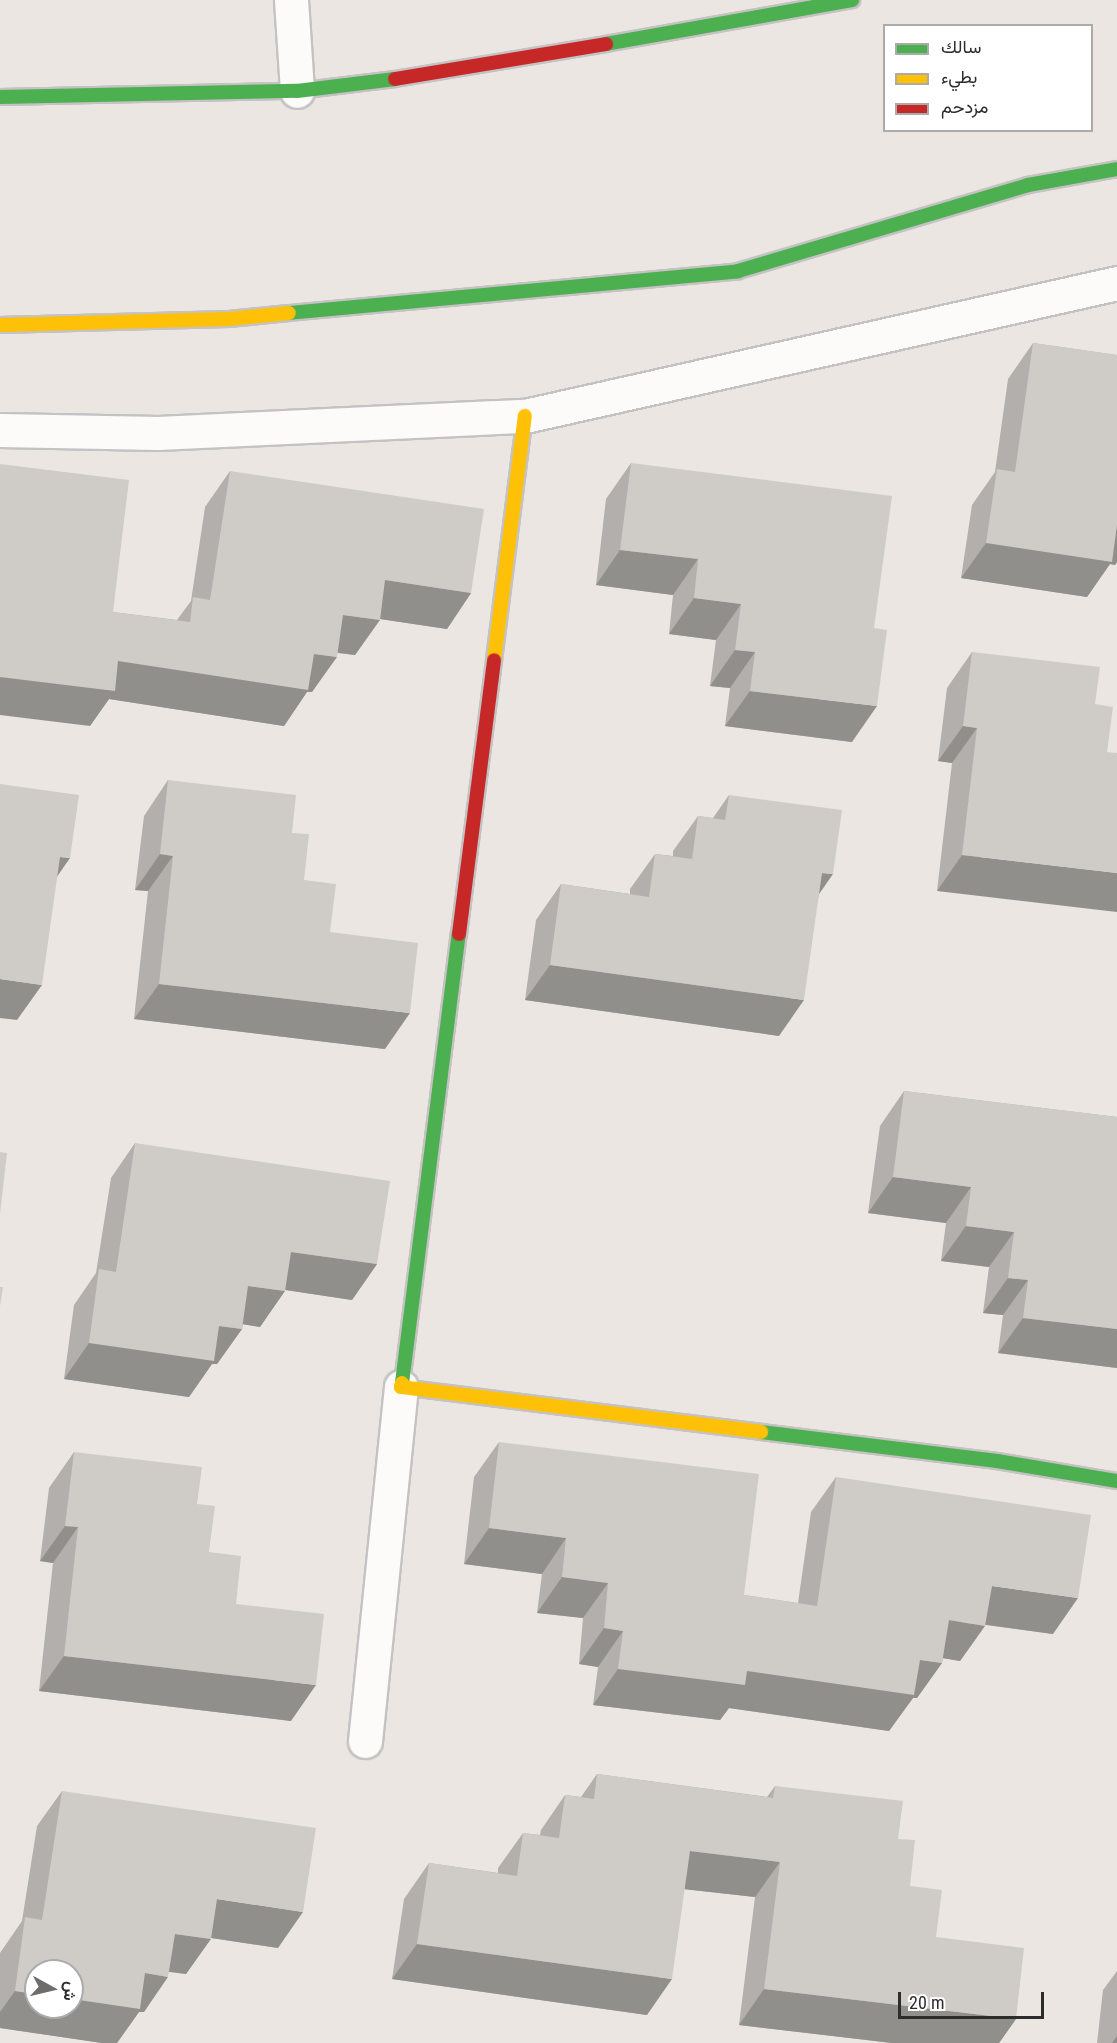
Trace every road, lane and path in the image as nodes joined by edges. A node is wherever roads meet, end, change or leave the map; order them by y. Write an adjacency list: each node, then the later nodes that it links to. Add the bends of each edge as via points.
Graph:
1 (291, 0): 3 (street)
2 (852, 0): 3 (street, via 433,75)
3 (297, 91): 4 (street)
4 (0, 97)
5 (1117, 169): 7 (street, via 1028,185 738,271 229,320)
6 (1117, 283): 8 (street)
7 (0, 325)
8 (525, 416): 9 (street, via 158,433); 10 (street)
9 (0, 430)
10 (401, 1387): 11 (street, via 997,1461); 12 (street)
11 (1117, 1481)
12 (365, 1741)

